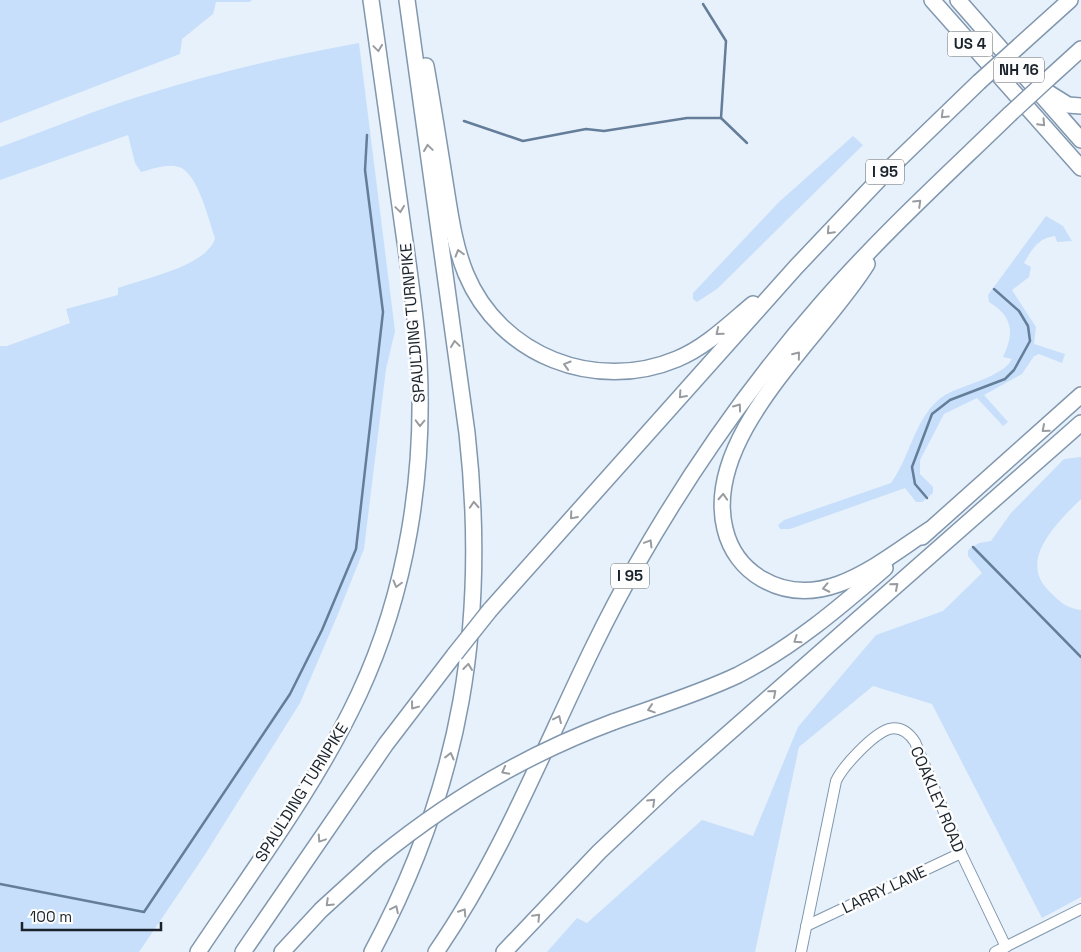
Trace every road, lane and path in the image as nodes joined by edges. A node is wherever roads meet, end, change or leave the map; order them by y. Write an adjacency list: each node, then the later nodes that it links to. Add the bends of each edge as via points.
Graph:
1 (371, 0): 23 (highway, SPAULDING TURNPIKE, one-way to 23, via 419,361 420,429 410,530 384,630 370,670 344,724 311,783)
2 (407, 0): 26 (highway, one-way to 2, via 413,868 446,771 468,670 476,569 467,433)
3 (415, 0): 15 (highway, one-way to 3, via 707,342 679,359 658,366 622,372 593,371 565,365 527,347 486,310 461,260 450,217)
4 (932, 0): 13 (highway, US 4, one-way to 13)
5 (958, 0): 9 (highway, NH 16)
6 (1070, 0): 15 (highway, I 95, one-way to 15, bridge, via 888,170)
7 (1081, 49): 10 (highway, I 95)
8 (1081, 57): 10 (highway)
9 (1024, 75): 11 (highway, via 1058,100); 12 (highway, NH 16)
10 (1048, 79): 14 (highway, I 95, one-way to 10, bridge)
11 (1081, 106)
12 (1081, 140)
13 (1081, 168)
14 (883, 237): 18 (highway, one-way to 14, via 857,577 831,588 808,591 780,587 756,576 732,550 724,525 724,486 741,434 779,379 853,285); 27 (highway, I 95, one-way to 14, via 471,899 526,791 600,632 680,490 778,355)
15 (796, 267): 24 (highway, I 95, one-way to 24, bridge, via 490,610 386,744)
16 (1081, 395): 18 (highway, one-way to 18)
17 (1081, 422): 28 (highway, one-way to 17, via 599,852 672,783)
18 (929, 530): 25 (highway, one-way to 25, bridge, via 829,616 770,657 706,689 556,746 493,778 431,817 378,858)
19 (961, 853): 21 (street, LARRY LANE); 21 (street, COAKLEY ROAD, via 915,742 900,729 889,729 845,765 836,780); 22 (street, COAKLEY ROAD)
20 (1081, 909): 22 (street)
21 (806, 926): 29 (street, COAKLEY ROAD)
22 (1006, 947): 30 (street)
23 (198, 952)
24 (243, 952)
25 (282, 952)
26 (372, 952)
27 (436, 952)
28 (504, 952)
29 (802, 952)
30 (995, 952)

